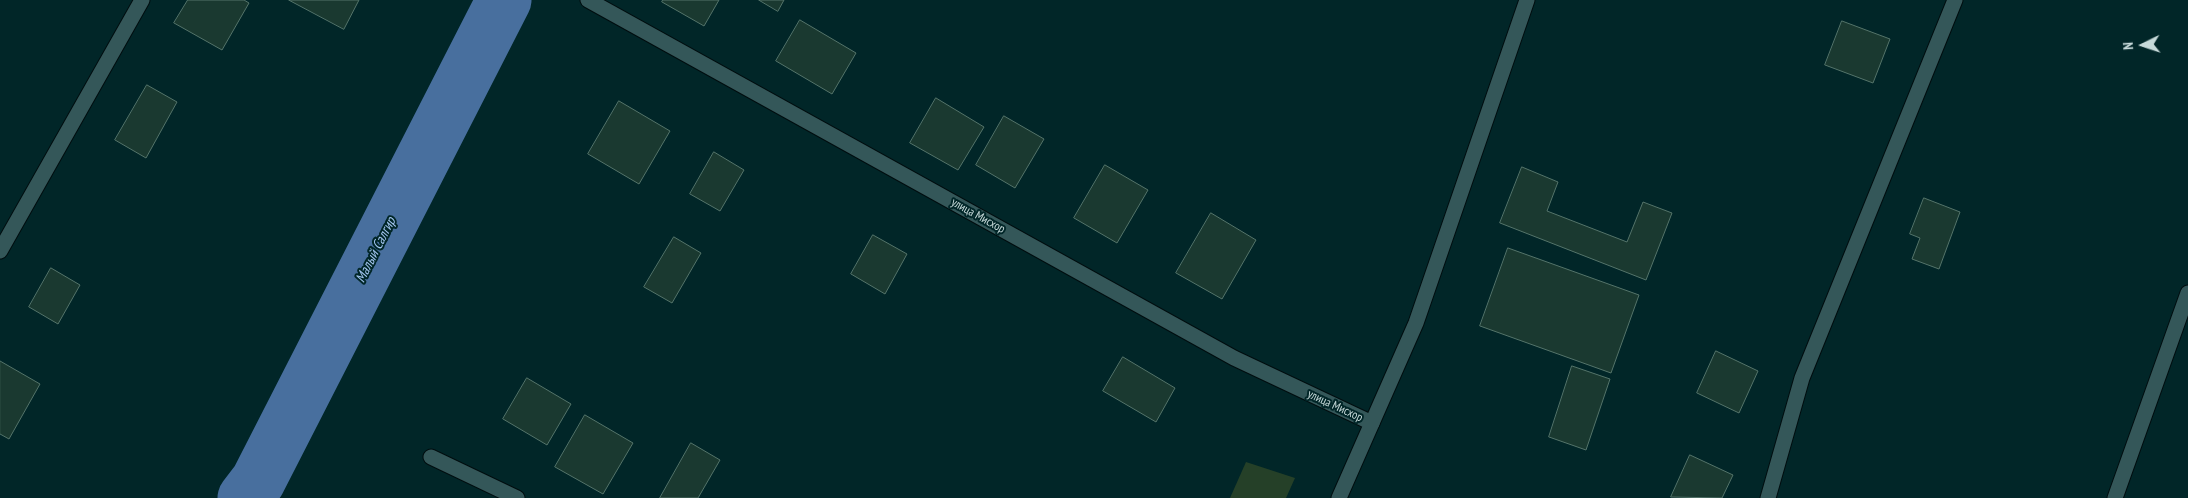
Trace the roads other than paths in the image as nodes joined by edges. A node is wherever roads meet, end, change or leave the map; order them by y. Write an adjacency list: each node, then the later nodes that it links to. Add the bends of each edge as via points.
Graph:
1 (588, 0): 7 (street, улица Мисхор, via 1234,358)
2 (1527, 0): 7 (street, via 1416,323)
3 (1955, 0): 11 (street, via 1802,378)
4 (140, 1): 5 (street)
5 (0, 251)
6 (2188, 293): 12 (street)
7 (1372, 423): 10 (street)
8 (431, 456): 9 (street)
9 (517, 498)
10 (1339, 498)
11 (1768, 498)
12 (2115, 498)

